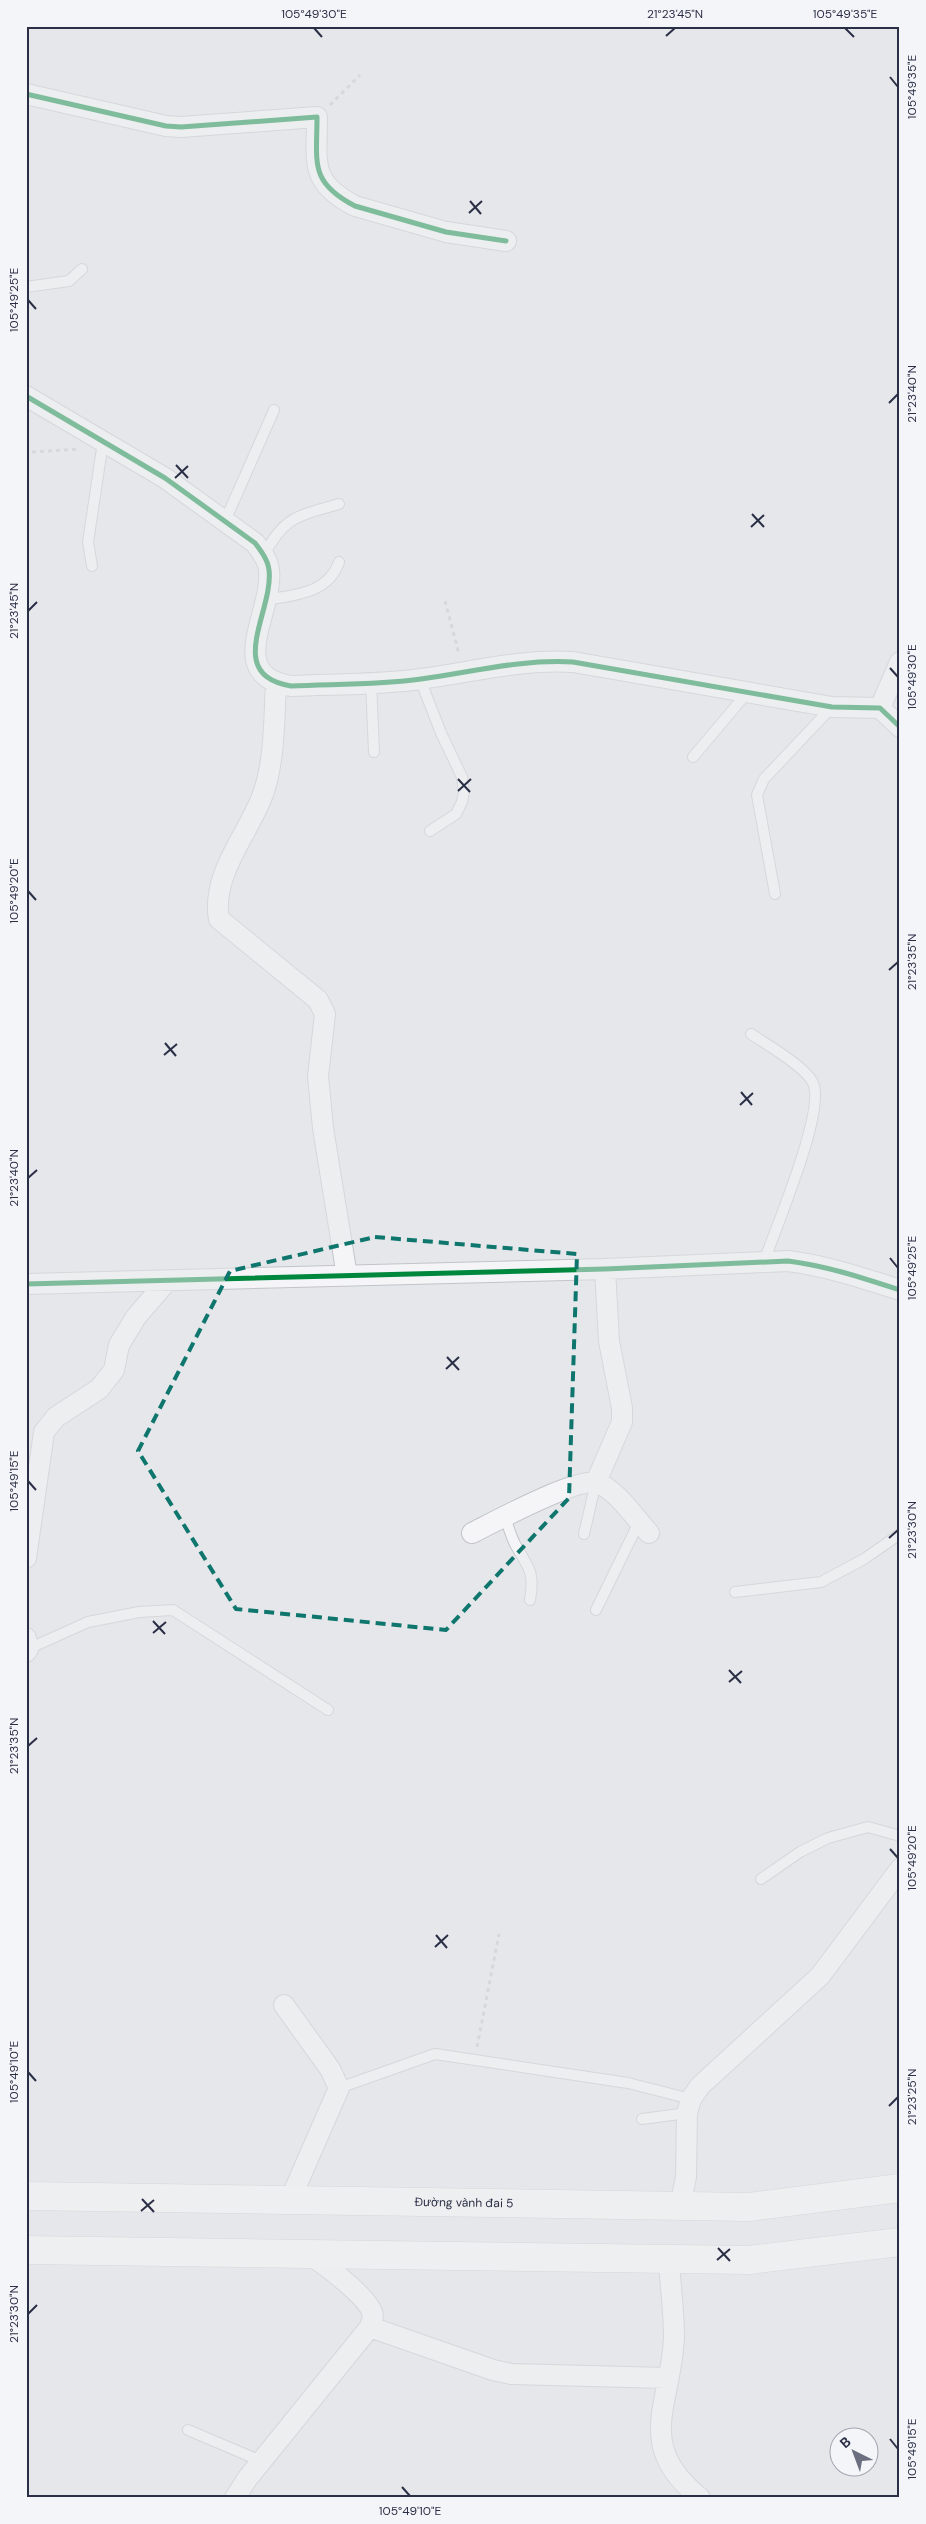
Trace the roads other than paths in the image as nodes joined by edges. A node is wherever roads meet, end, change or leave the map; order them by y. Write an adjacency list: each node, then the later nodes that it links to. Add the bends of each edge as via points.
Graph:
1 (26, 94): 2 (street, via 174,127 317,117 317,167 320,179 330,191 354,206 446,232)
2 (506, 242)
3 (82, 269): 4 (lane, via 69,281)
4 (26, 287)
5 (26, 396): 7 (street)
6 (274, 410): 9 (lane)
7 (103, 445): 9 (street, via 165,478); 12 (lane, via 88,542)
8 (339, 504): 10 (lane, via 292,518 274,535)
9 (225, 521): 10 (street, via 255,543)
10 (264, 555): 13 (street, via 269,570)
11 (339, 562): 13 (lane, via 328,580 311,592)
12 (92, 566)
13 (265, 600): 17 (street, via 254,646 257,664 265,676)
14 (900, 662): 20 (street)
15 (420, 679): 16 (street); 18 (street, via 542,660 573,662); 24 (lane, via 462,778 464,792 456,814)
16 (371, 682): 17 (street, via 291,686); 22 (lane)
17 (276, 683): 29 (street, via 270,759 263,794 230,859 216,903 219,919 318,1000 325,1014 318,1076 323,1128)
18 (747, 693): 19 (street); 23 (lane)
19 (832, 708): 20 (street); 25 (lane, via 764,780 757,795)
20 (880, 708): 21 (street)
21 (900, 727)
22 (374, 752)
23 (693, 757)
24 (430, 831)
25 (775, 894)
26 (751, 1034): 27 (lane, via 789,1059 813,1082 817,1097 812,1124)
27 (764, 1262): 28 (street); 32 (street, via 815,1264)
28 (605, 1269): 29 (street); 33 (street, via 609,1341 622,1422)
29 (347, 1276): 30 (street)
30 (167, 1281): 31 (street); 39 (street, via 136,1317 119,1345 114,1370 99,1388 56,1417 44,1432)
31 (26, 1284)
32 (900, 1290)
33 (596, 1482): 34 (street, via 566,1489); 35 (street, via 609,1489); 37 (lane)
34 (505, 1517): 36 (street); 41 (lane, via 515,1543 530,1567)
35 (644, 1527): 42 (lane)
36 (472, 1533)
37 (584, 1534)
38 (900, 1534): 40 (lane, via 864,1559 821,1582)
39 (26, 1558)
40 (736, 1592)
41 (530, 1600)
42 (596, 1610)
43 (27, 1646): 44 (lane, via 88,1622 140,1612 173,1610)
44 (328, 1710)
45 (900, 1836): 47 (lane, via 868,1827 828,1838 800,1852)
46 (900, 1869): 50 (street, via 820,1976 700,2086)
47 (761, 1879)
48 (284, 2005): 49 (street, via 330,2069)
49 (339, 2088): 50 (lane, via 435,2054 628,2083); 54 (street)
50 (689, 2106): 51 (lane); 55 (street, via 686,2176)
51 (642, 2119)
52 (900, 2188): 55 (main road, Đường vành đai 5, via 749,2208)
53 (26, 2196): 54 (main road, Đường vành đai 5)
54 (290, 2200): 55 (main road, Đường vành đai 5)
55 (680, 2207)
56 (900, 2242): 59 (main road, via 749,2260)
57 (26, 2250): 58 (main road)
58 (306, 2254): 59 (main road); 60 (street, via 320,2261 368,2304 373,2315)
59 (669, 2259): 61 (street, via 674,2336)
60 (370, 2327): 61 (street, via 511,2374); 63 (street)
61 (668, 2378): 65 (street, via 660,2424 662,2444 670,2468)
62 (188, 2430): 63 (lane)
63 (261, 2461): 64 (street)
64 (235, 2498)
65 (700, 2498)

